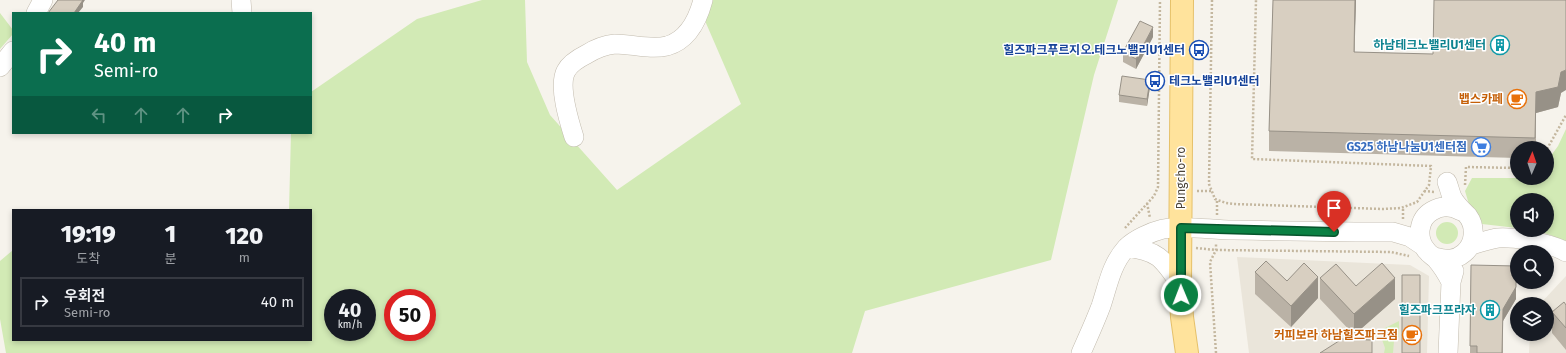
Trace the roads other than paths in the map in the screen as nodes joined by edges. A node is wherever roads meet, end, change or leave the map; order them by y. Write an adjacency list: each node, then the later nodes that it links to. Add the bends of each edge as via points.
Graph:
1 (43, 0): 5 (street)
2 (241, 0): 6 (street)
3 (703, 0): 9 (street, via 692,26 678,41 667,46 654,47 615,44 593,50 572,63 565,72 564,92)
4 (1182, 0): 12 (main road, Pungcho-ro)
5 (37, 12)
6 (242, 12)
7 (12, 52): 8 (street)
8 (0, 67)
9 (574, 137)
10 (1430, 214): 11 (street, via 1445,206 1453,207); 13 (street, via 1410,227); 18 (street, via 1420,227)
11 (1467, 217): 14 (street); 16 (street, via 1474,231)
12 (1181, 228): 13 (street); 15 (street, via 1156,231); 20 (main road, Pungcho-ro)
13 (1393, 232): 18 (street, via 1410,237)
14 (1500, 238): 16 (street); 17 (street, via 1545,244)
15 (1127, 247): 20 (street, via 1147,250 1160,258 1168,265); 21 (street, via 1114,266)
16 (1466, 250): 18 (street, via 1452,259 1443,260); 19 (street)
17 (1566, 252)
18 (1424, 253): 19 (street, via 1446,272)
19 (1451, 282): 23 (street)
20 (1180, 284): 22 (main road, Pungcho-ro)
21 (1081, 353)
22 (1187, 353)
23 (1448, 353)

